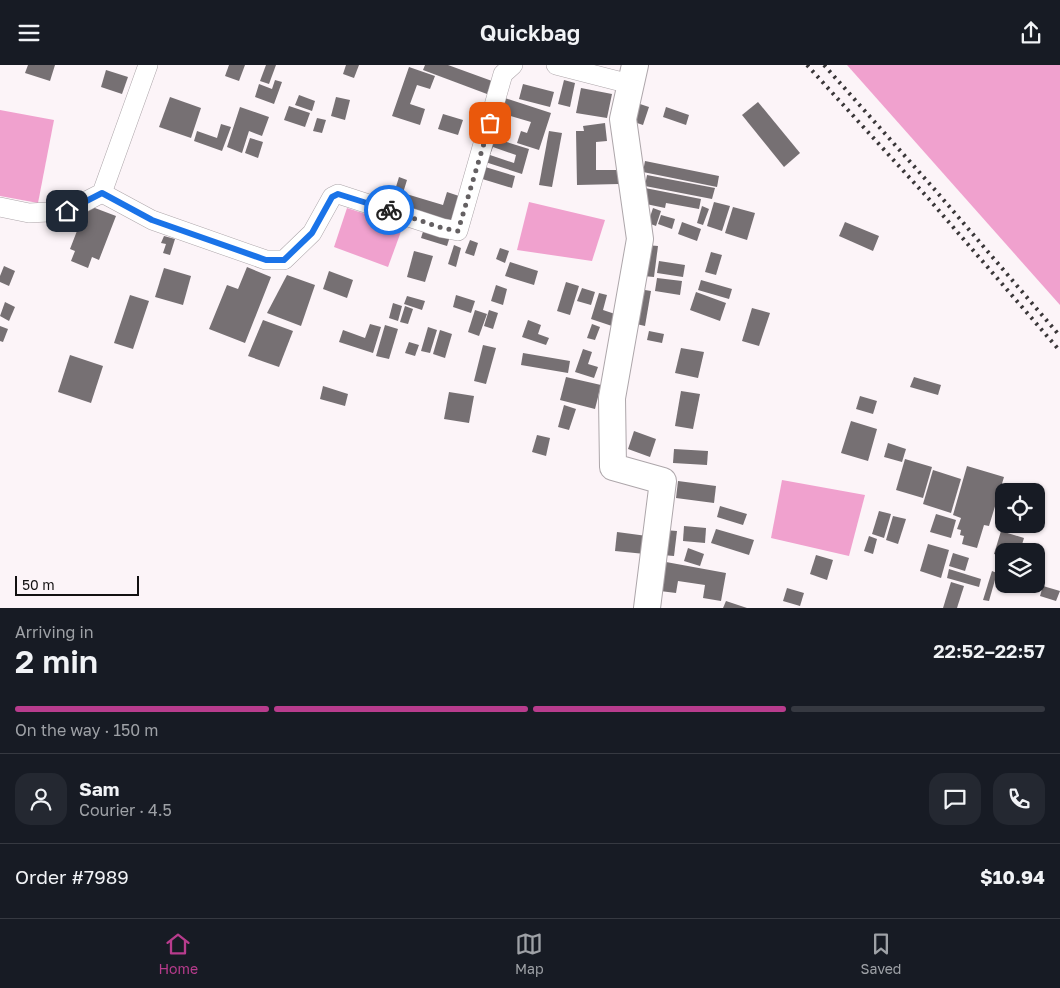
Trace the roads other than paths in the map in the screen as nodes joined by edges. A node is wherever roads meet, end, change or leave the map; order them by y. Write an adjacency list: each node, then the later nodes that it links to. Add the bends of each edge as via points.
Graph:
1 (148, 65): 5 (street)
2 (513, 65): 5 (street, via 503,74 458,231 338,194 332,197 312,233 284,260 266,260 152,220)
3 (556, 65): 4 (street)
4 (632, 74): 7 (main road, via 622,119 640,239 612,398 613,467 663,481)
5 (102, 193): 6 (street, via 67,211 29,213)
6 (0, 207)
7 (647, 608)

